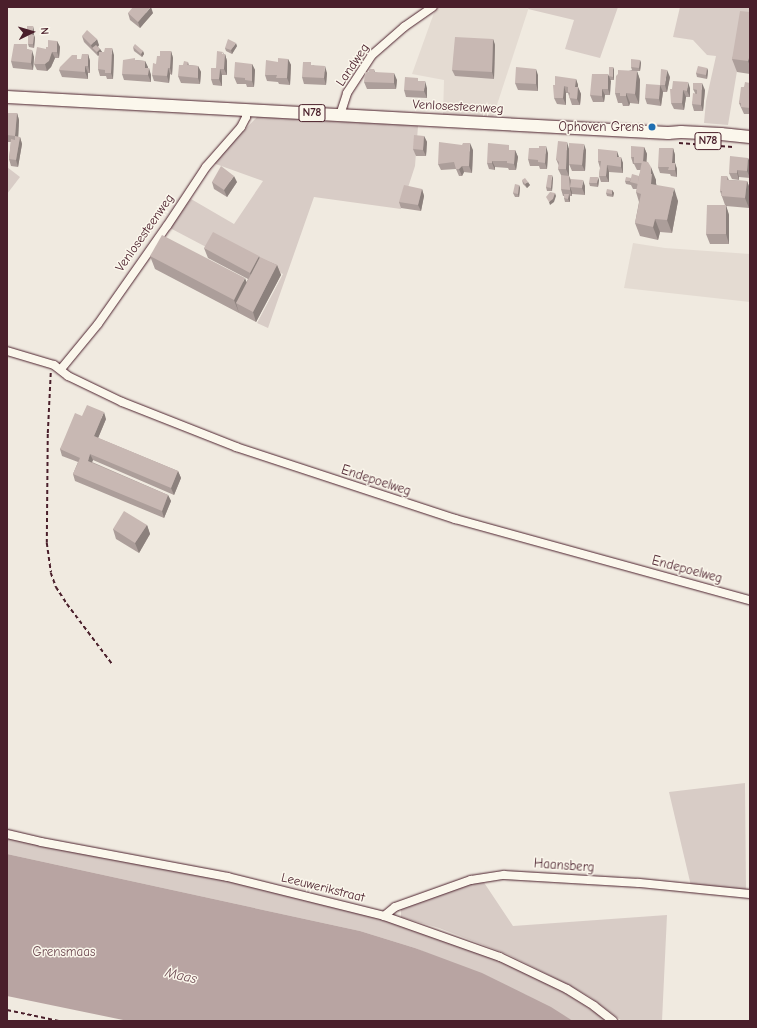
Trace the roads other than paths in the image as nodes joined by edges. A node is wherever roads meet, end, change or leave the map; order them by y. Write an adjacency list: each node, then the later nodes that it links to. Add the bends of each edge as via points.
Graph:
1 (433, 7): 4 (street, Landweg, via 404,27 372,55 347,93)
2 (7, 96): 3 (main road, Venlosesteenweg / N78)
3 (246, 110): 4 (main road, Venlosesteenweg / N78); 7 (street, Venlosesteenweg, via 246,117 241,126 206,167 98,324)
4 (340, 115): 5 (main road, Venlosesteenweg / N78, via 668,134 690,140)
5 (750, 138)
6 (7, 351): 7 (street, Endepoelweg)
7 (58, 367): 8 (street, Endepoelweg, via 68,376 122,402 236,447 455,519)
8 (750, 600)
9 (7, 834): 11 (street, Leeuwerikstraat, via 228,877)
10 (750, 894): 11 (street, Haansberg, via 639,883 504,875 471,880 395,907)
11 (384, 916): 12 (street, Leeuwerikstraat, via 500,957 567,989)
12 (613, 1021)

